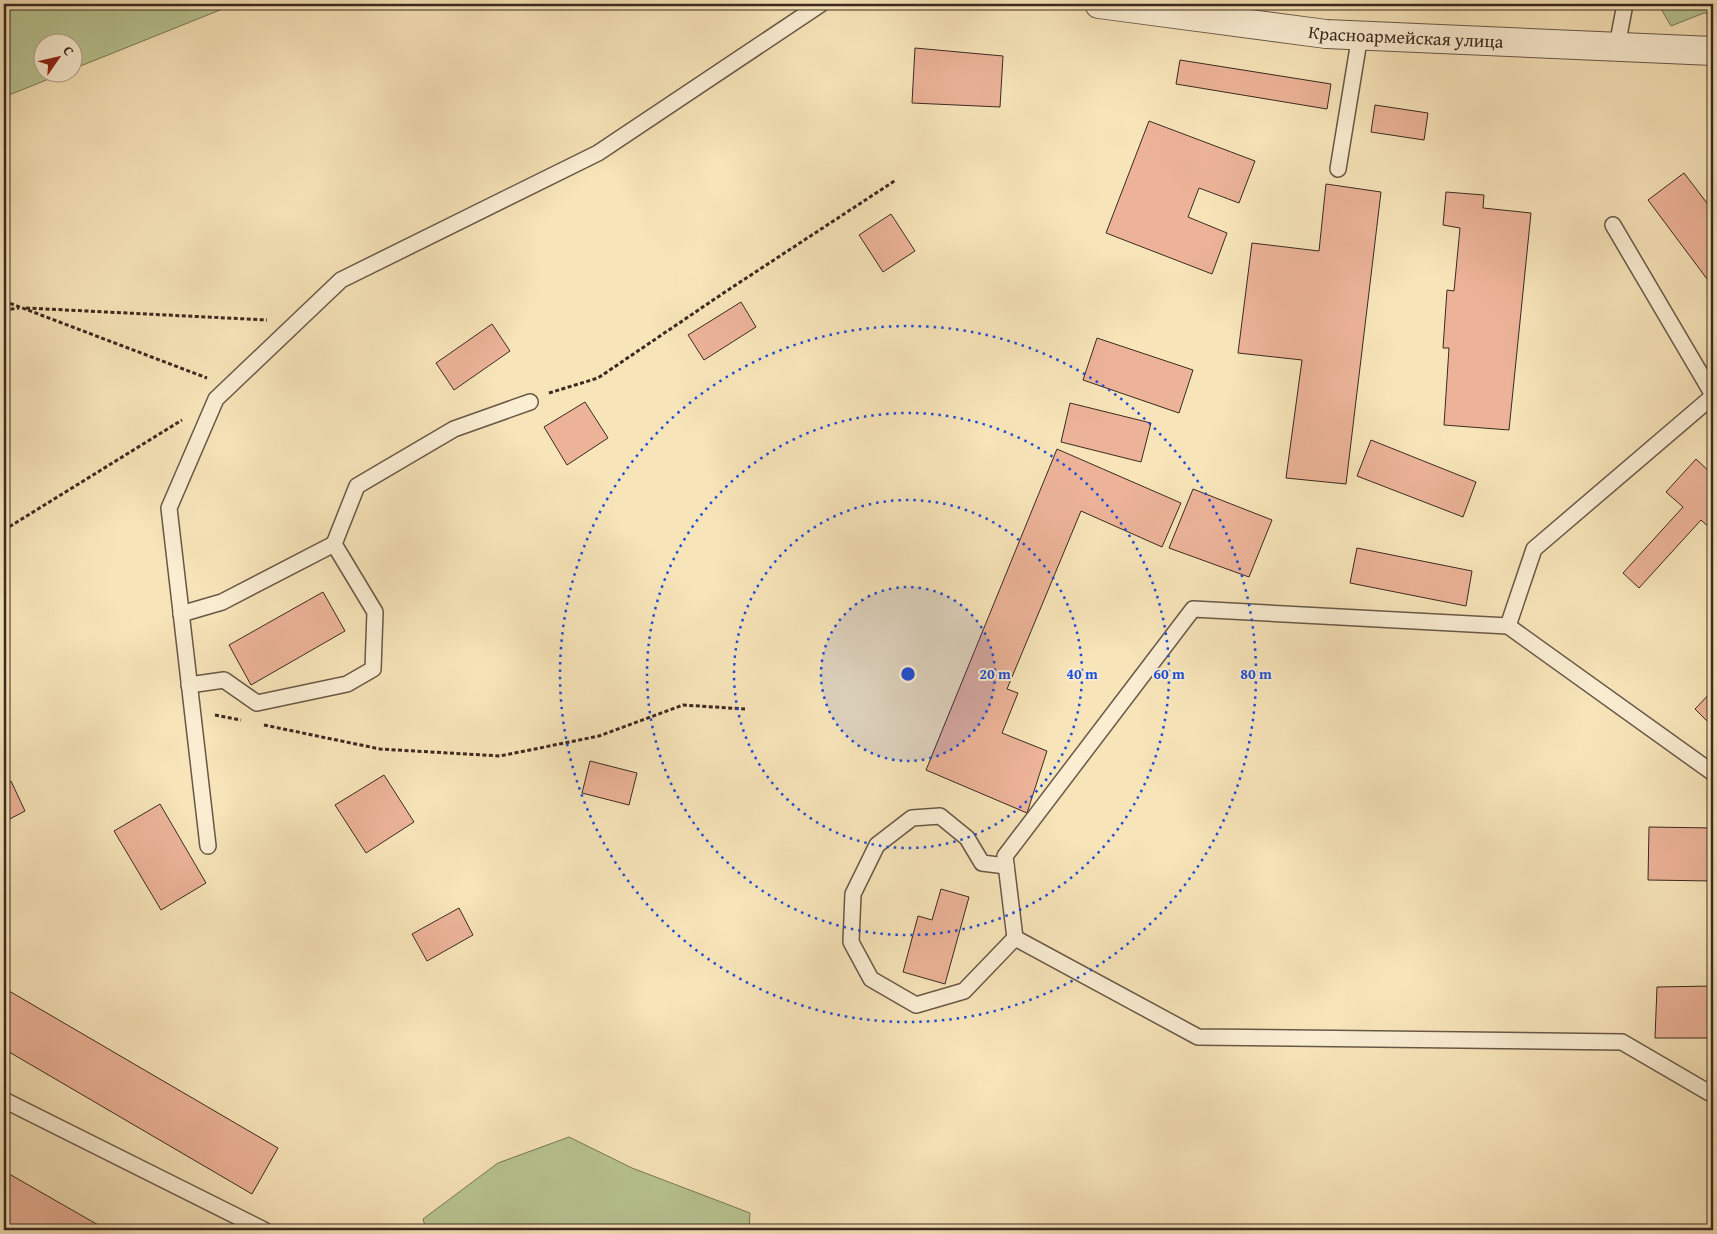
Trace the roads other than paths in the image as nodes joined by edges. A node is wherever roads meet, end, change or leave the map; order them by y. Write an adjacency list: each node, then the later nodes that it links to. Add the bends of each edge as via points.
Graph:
1 (821, 4): 12 (lane, via 598,153 341,280 297,321 216,399 169,508)
2 (1099, 4): 4 (street, Красноармейская улица, via 1326,34)
3 (1625, 4): 5 (lane)
4 (1360, 35): 5 (street, Красноармейская улица); 7 (lane)
5 (1617, 46): 6 (street, Красноармейская улица)
6 (1713, 50)
7 (1338, 169)
8 (1613, 225): 9 (lane)
9 (1713, 396): 13 (lane, via 1534,549)
10 (530, 402): 11 (lane, via 454,429 357,486)
11 (334, 544): 12 (lane, via 222,602); 14 (lane, via 375,612 373,669 347,684 257,703 224,680)
12 (181, 614): 14 (lane)
13 (1508, 626): 15 (lane); 17 (lane, via 1193,609 1005,856)
14 (189, 685): 16 (lane)
15 (1713, 773)
16 (208, 846)
17 (1006, 866): 18 (lane); 18 (lane, via 982,863 967,838 940,816 912,818 877,845 873,853 853,894 851,942 871,979 916,1005 964,990)
18 (1015, 938): 19 (lane, via 1198,1037 1622,1042)
19 (1713, 1096)
20 (4, 1100): 21 (lane)
21 (264, 1230)

